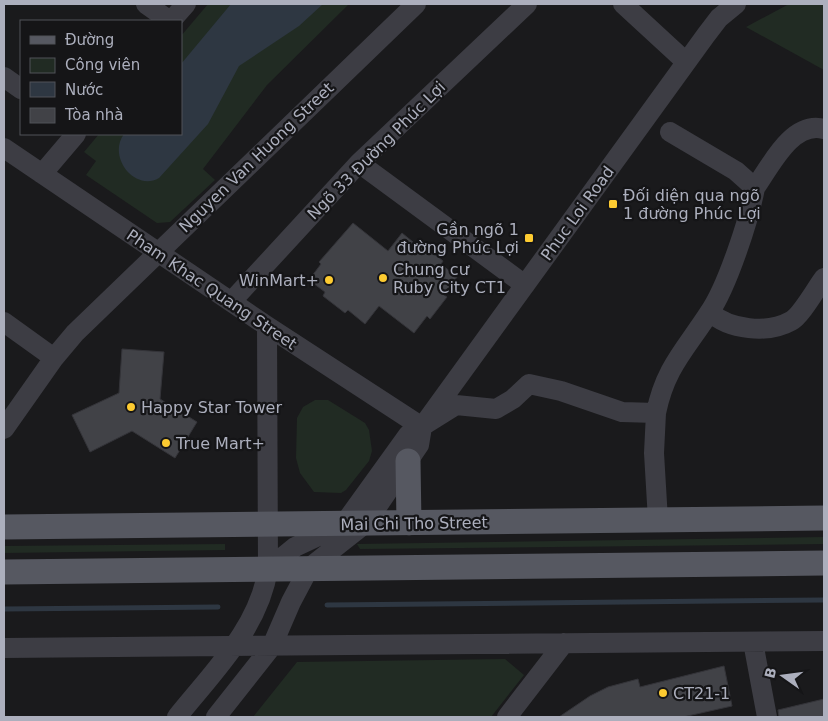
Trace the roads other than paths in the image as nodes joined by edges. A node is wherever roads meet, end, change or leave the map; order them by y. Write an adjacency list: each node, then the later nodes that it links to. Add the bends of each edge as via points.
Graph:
1 (146, 4): 7 (street)
2 (186, 4): 8 (street)
3 (416, 4): 19 (street, Nguyen Van Huong Street)
4 (527, 4): 16 (street, Ngõ 33 Đường Phúc Lợi)
5 (623, 4): 9 (street)
6 (736, 4): 9 (street, Phuc Loi Road, via 719,18)
7 (170, 20)
8 (172, 20)
9 (686, 62): 21 (street, Phuc Loi Road)
10 (4, 77): 11 (street)
11 (20, 88)
12 (824, 129): 18 (street, via 803,130 788,141)
13 (670, 132): 18 (street, via 736,171)
14 (75, 135): 17 (street)
15 (4, 148): 17 (street, Pham Khac Quang Street)
16 (359, 163): 21 (street); 22 (street, Ngõ 33 Đường Phúc Lợi)
17 (42, 174): 19 (street, Pham Khac Quang Street)
18 (755, 188): 23 (street, via 752,208)
19 (157, 252): 22 (street, Pham Khac Quang Street); 26 (street, Nguyen Van Huong Street)
20 (824, 278): 23 (street, via 793,321 769,328 744,327 718,320)
21 (525, 285): 28 (street, Phuc Loi Road)
22 (231, 302): 25 (street, Pham Khac Quang Street)
23 (710, 312): 27 (street, via 682,349 661,388)
24 (4, 322): 26 (street)
25 (267, 326): 28 (street, Pham Khac Quang Street); 35 (street)
26 (54, 358): 29 (street, Nguyen Van Huong Street)
27 (656, 413): 28 (street, via 622,412 530,384 514,399 496,409 456,405); 32 (street, via 654,453)
28 (422, 427): 30 (street, Phuc Loi Road, via 419,445); 33 (street, Phuc Loi Road, via 408,435)
29 (4, 429)
30 (408, 461): 33 (street, Phuc Loi Road); 34 (main road)
31 (824, 518): 32 (main road, Mai Chi Tho Street)
32 (658, 520): 34 (main road, Mai Chi Tho Street)
33 (355, 523): 34 (main road, Mai Chi Tho Street); 35 (main road, Mai Chi Tho Street); 37 (street); 39 (street)
34 (409, 523)
35 (268, 524): 36 (main road, Mai Chi Tho Street); 37 (street); 40 (street)
36 (4, 527)
37 (295, 547): 39 (street); 40 (street)
38 (824, 563): 39 (main road)
39 (309, 568): 40 (main road); 46 (street, via 290,602)
40 (268, 569): 41 (main road); 45 (street, via 265,591 254,616)
41 (4, 572)
42 (824, 641): 43 (street)
43 (753, 642): 44 (street); 51 (street)
44 (564, 643): 46 (street); 50 (street)
45 (234, 646): 46 (street); 47 (street); 48 (street)
46 (272, 646): 49 (street)
47 (4, 648)
48 (177, 717)
49 (216, 717)
50 (507, 717)
51 (767, 717)

